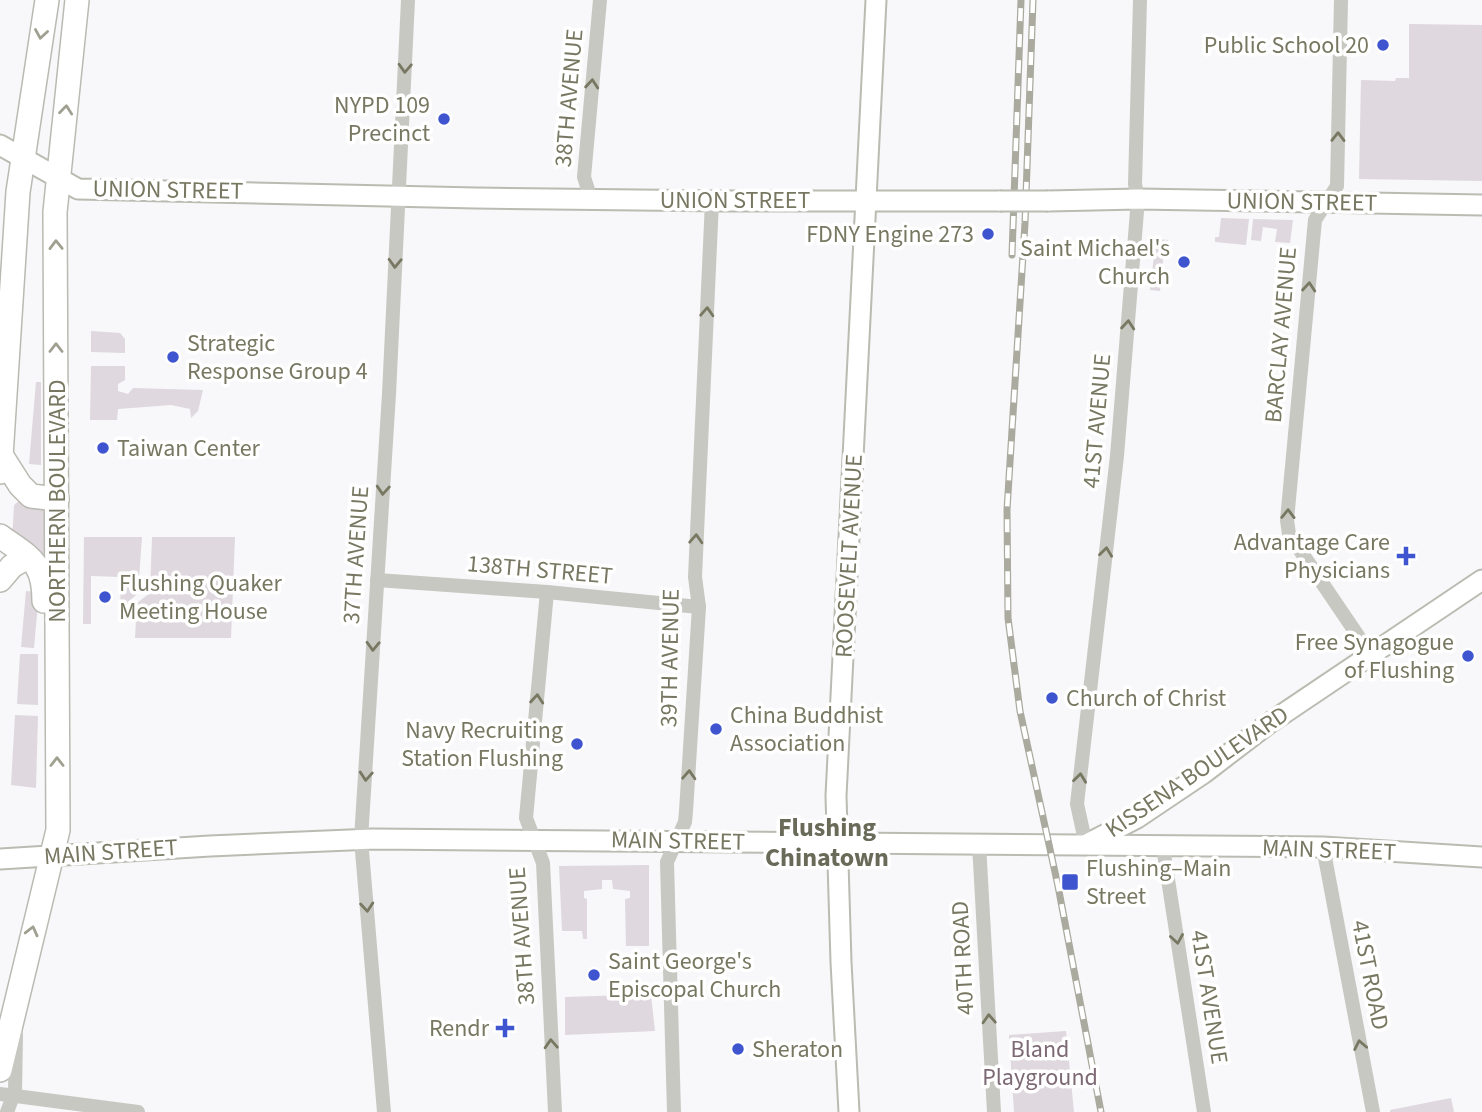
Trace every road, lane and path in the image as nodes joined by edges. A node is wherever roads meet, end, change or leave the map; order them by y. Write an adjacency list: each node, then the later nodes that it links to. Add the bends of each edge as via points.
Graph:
1 (47, 0): 9 (main road, one-way to 9)
2 (77, 0): 10 (main road, NORTHERN BOULEVARD, one-way to 2)
3 (408, 0): 11 (street, 37TH AVENUE, one-way to 11)
4 (600, 0): 14 (street, 38TH AVENUE, one-way to 4, via 584,177)
5 (876, 0): 12 (street, ROOSEVELT AVENUE)
6 (1140, 0): 13 (street, 41ST AVENUE)
7 (1341, 0): 16 (street, BARCLAY AVENUE, one-way to 7, via 1337,186)
8 (0, 145): 9 (street, UNION STREET)
9 (22, 158): 10 (street, UNION STREET); 18 (main road)
10 (59, 178): 11 (street, UNION STREET, via 78,189); 20 (main road, NORTHERN BOULEVARD, one-way to 10, via 55,212)
11 (397, 195): 14 (street, UNION STREET); 24 (street, 37TH AVENUE, one-way to 24)
12 (867, 199): 13 (street, UNION STREET, bridge); 15 (street, UNION STREET); 33 (street, ROOSEVELT AVENUE)
13 (1138, 199): 16 (street, UNION STREET); 35 (street, 41ST AVENUE, one-way to 13, via 1077,804 1117,456)
14 (590, 200): 15 (street, UNION STREET)
15 (712, 201): 27 (street, 39TH AVENUE, one-way to 15, via 695,577)
16 (1326, 202): 17 (street, UNION STREET); 29 (street, BARCLAY AVENUE, one-way to 16, via 1290,534 1287,520 1315,220)
17 (1482, 205)
18 (6, 269): 19 (main road)
19 (1, 463): 20 (main road, via 31,496)
20 (57, 499): 28 (main road, NORTHERN BOULEVARD)
21 (0, 536): 22 (main road)
22 (28, 557): 23 (main road); 28 (main road, via 41,572 47,627)
23 (0, 580)
24 (377, 580): 26 (street, 138TH STREET); 30 (street, 37TH AVENUE, one-way to 30)
25 (1482, 580): 29 (street, KISSENA BOULEVARD)
26 (547, 592): 27 (street, 138TH STREET); 31 (street, 38TH AVENUE, one-way to 26, via 526,818)
27 (699, 607): 32 (street, 39TH AVENUE, one-way to 27, via 687,811)
28 (58, 632): 38 (main road, NORTHERN BOULEVARD, one-way to 28, via 58,830)
29 (1371, 655): 35 (street, KISSENA BOULEVARD, via 1137,818)
30 (361, 839): 31 (street, MAIN STREET); 38 (street, MAIN STREET); 47 (street, 37TH AVENUE, one-way to 47)
31 (535, 839): 32 (street, MAIN STREET); 48 (street, 38TH AVENUE, one-way to 31, via 543,863)
32 (675, 840): 33 (street, MAIN STREET); 49 (street, 39TH AVENUE, via 667,862)
33 (836, 843): 34 (street, MAIN STREET); 50 (street, ROOSEVELT AVENUE)
34 (979, 844): 35 (street, MAIN STREET); 51 (street, 40TH ROAD, one-way to 34)
35 (1086, 845): 36 (street, MAIN STREET)
36 (1163, 847): 37 (street, MAIN STREET); 52 (street, 41ST AVENUE, one-way to 52)
37 (1323, 847): 39 (street, MAIN STREET); 53 (street, 41ST ROAD, one-way to 37)
38 (50, 856): 40 (street, MAIN STREET); 41 (main road, NORTHERN BOULEVARD, one-way to 38)
39 (1482, 857)
40 (0, 859)
41 (16, 997): 42 (main road, NORTHERN BOULEVARD); 43 (street, NORTHERN BOULEVARD, via 16,1078)
42 (0, 1070)
43 (6, 1095): 44 (street); 45 (street, NORTHERN BOULEVARD)
44 (68, 1107): 46 (street)
45 (7, 1112)
46 (138, 1112)
47 (384, 1112)
48 (555, 1112)
49 (674, 1112)
50 (849, 1112)
51 (994, 1112)
52 (1204, 1112)
53 (1373, 1112)

